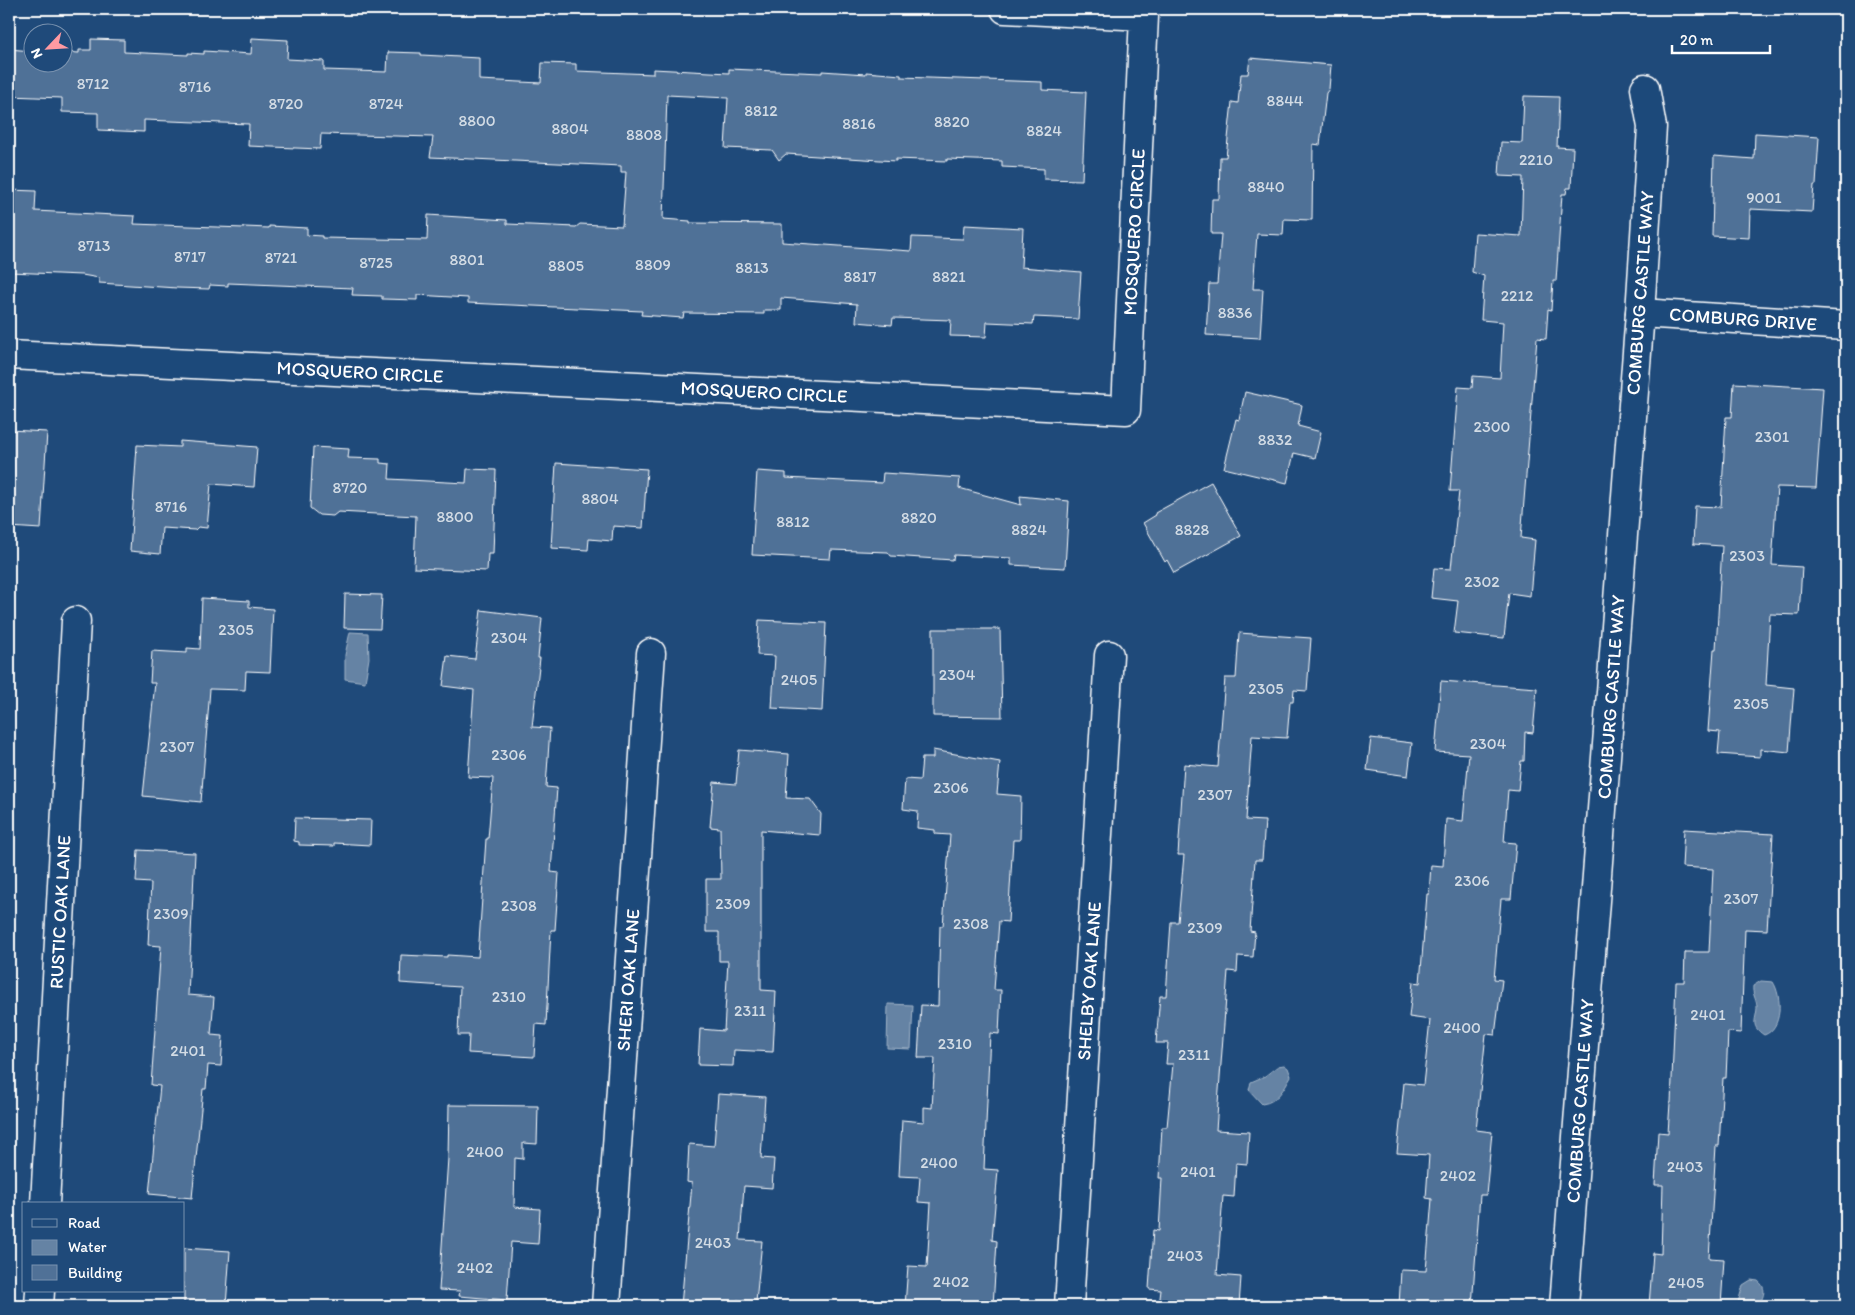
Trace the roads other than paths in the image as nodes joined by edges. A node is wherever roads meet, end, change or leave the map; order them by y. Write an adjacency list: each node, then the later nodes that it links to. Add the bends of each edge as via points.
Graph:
1 (1005, 9): 5 (street, MOSQUERO CIRCLE, via 1144,16 1126,410)
2 (1645, 88): 3 (street, COMBURG CASTLE WAY, via 1652,127)
3 (1640, 313): 4 (street, COMBURG DRIVE); 14 (street, COMBURG CASTLE WAY)
4 (1846, 326)
5 (9, 354)
6 (76, 621): 9 (street, RUSTIC OAK LANE)
7 (651, 653): 12 (street, SHERI OAK LANE)
8 (1109, 655): 13 (street, SHELBY OAK LANE)
9 (45, 1202)
10 (40, 1292): 11 (street)
11 (39, 1306)
12 (606, 1306)
13 (1068, 1306)
14 (1564, 1306)

